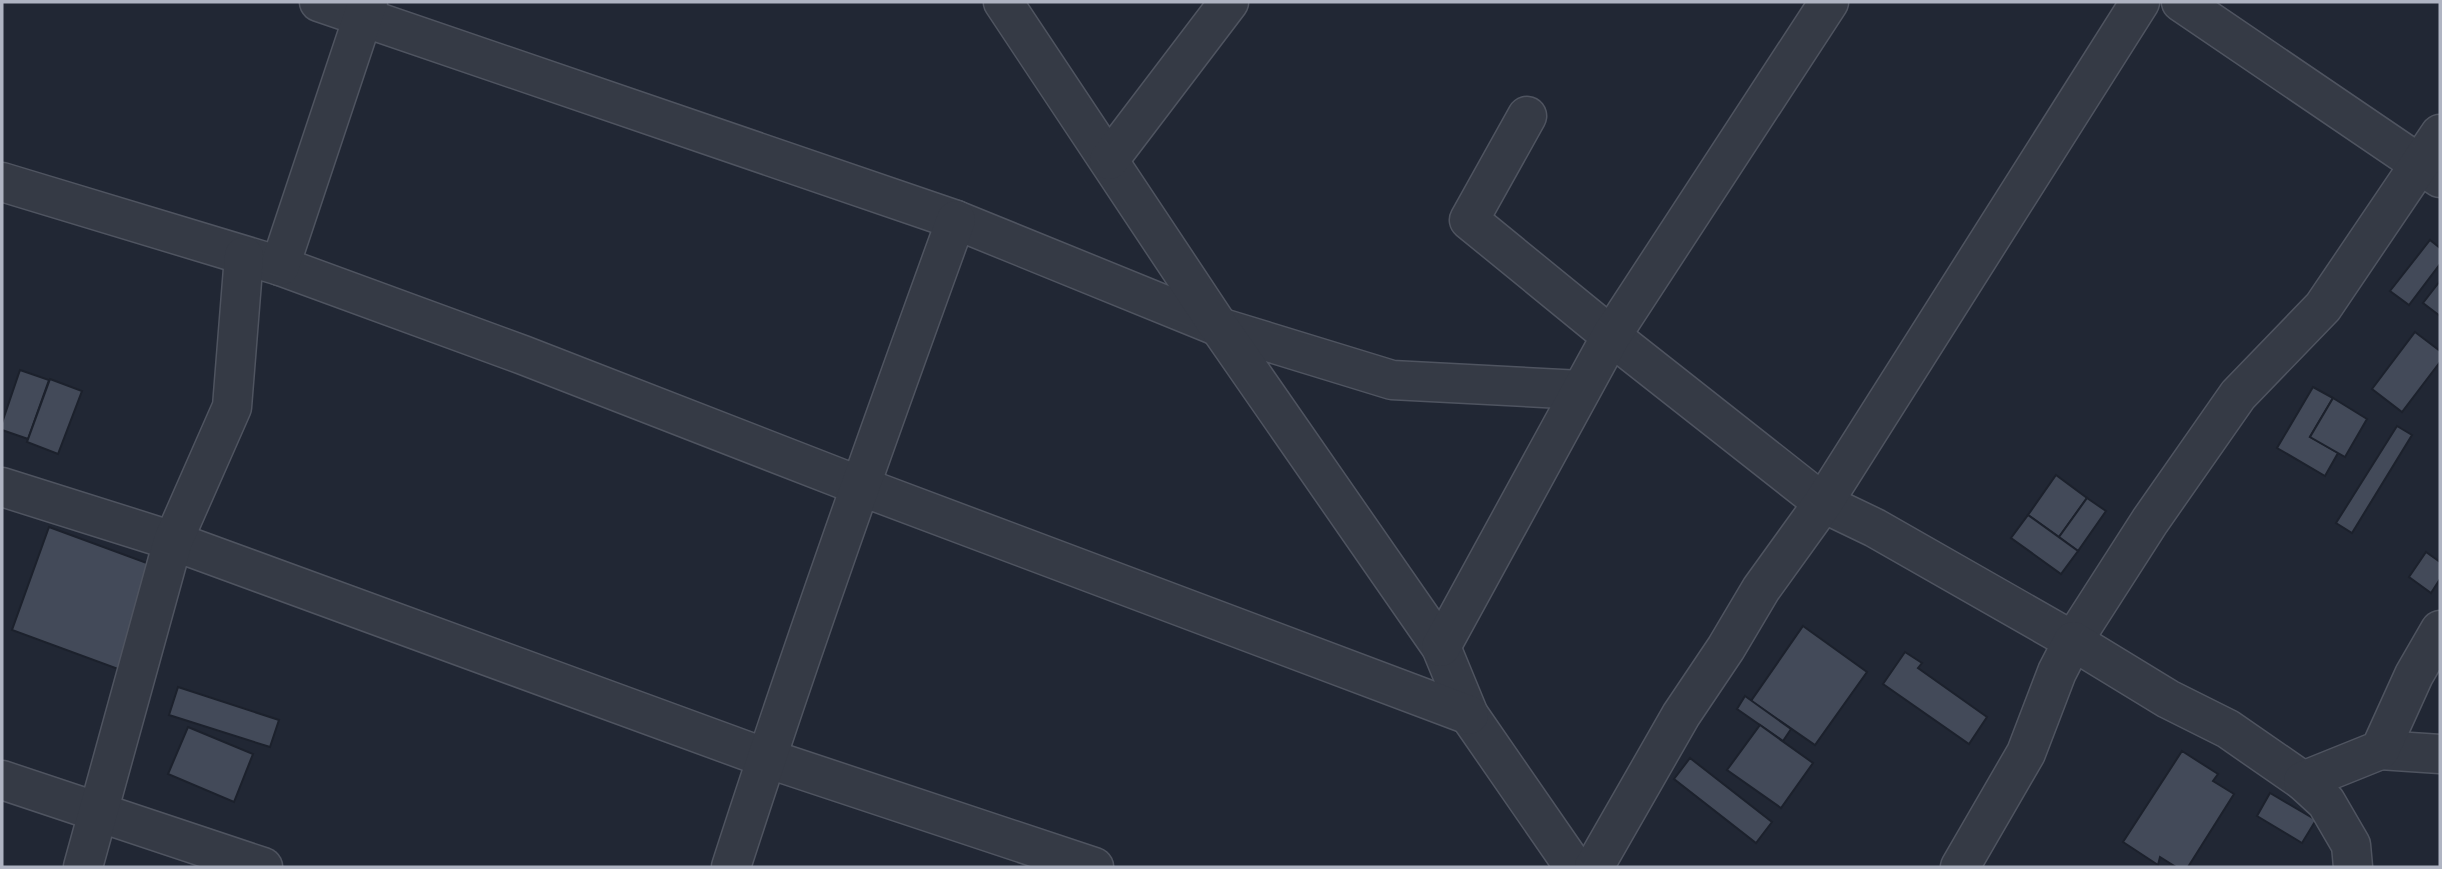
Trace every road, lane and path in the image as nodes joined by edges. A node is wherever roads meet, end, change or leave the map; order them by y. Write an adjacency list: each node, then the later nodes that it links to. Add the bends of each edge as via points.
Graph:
1 (319, 2): 7 (street)
2 (1003, 2): 10 (street)
3 (1229, 2): 10 (street)
4 (1829, 2): 16 (street)
5 (2140, 2): 20 (street)
6 (2181, 2): 9 (street)
7 (366, 9): 12 (street); 14 (street)
8 (1527, 116): 16 (street, via 1468,220)
9 (2434, 159): 23 (street, via 2323,306 2238,395)
10 (1109, 160): 15 (street)
11 (2, 182): 13 (street)
12 (956, 220): 15 (street); 18 (street)
13 (244, 256): 14 (street); 21 (street, via 232,407)
14 (280, 266): 18 (street)
15 (1219, 327): 17 (street, via 1392,380); 24 (street)
16 (1611, 336): 17 (street); 20 (street)
17 (1581, 390): 24 (street)
18 (860, 486): 25 (street); 28 (street)
19 (2, 487): 21 (street)
20 (1824, 503): 23 (street); 37 (street, via 1761,589 1681,715)
21 (173, 541): 28 (street); 31 (street)
22 (2440, 630): 26 (street, via 2414,674)
23 (2073, 641): 30 (street, via 2168,699 2228,729); 38 (street, via 2026,753)
24 (1441, 647): 25 (street)
25 (1469, 715): 36 (street)
26 (2381, 750): 27 (street); 30 (street)
27 (2440, 754)
28 (766, 758): 34 (street); 35 (street)
29 (2, 780): 31 (street)
30 (2303, 781): 39 (street, via 2326,802 2351,845)
31 (97, 813): 32 (street); 33 (street)
32 (83, 867)
33 (263, 867)
34 (731, 867)
35 (1094, 867)
36 (1574, 867)
37 (1594, 867)
38 (1960, 867)
39 (2353, 867)

